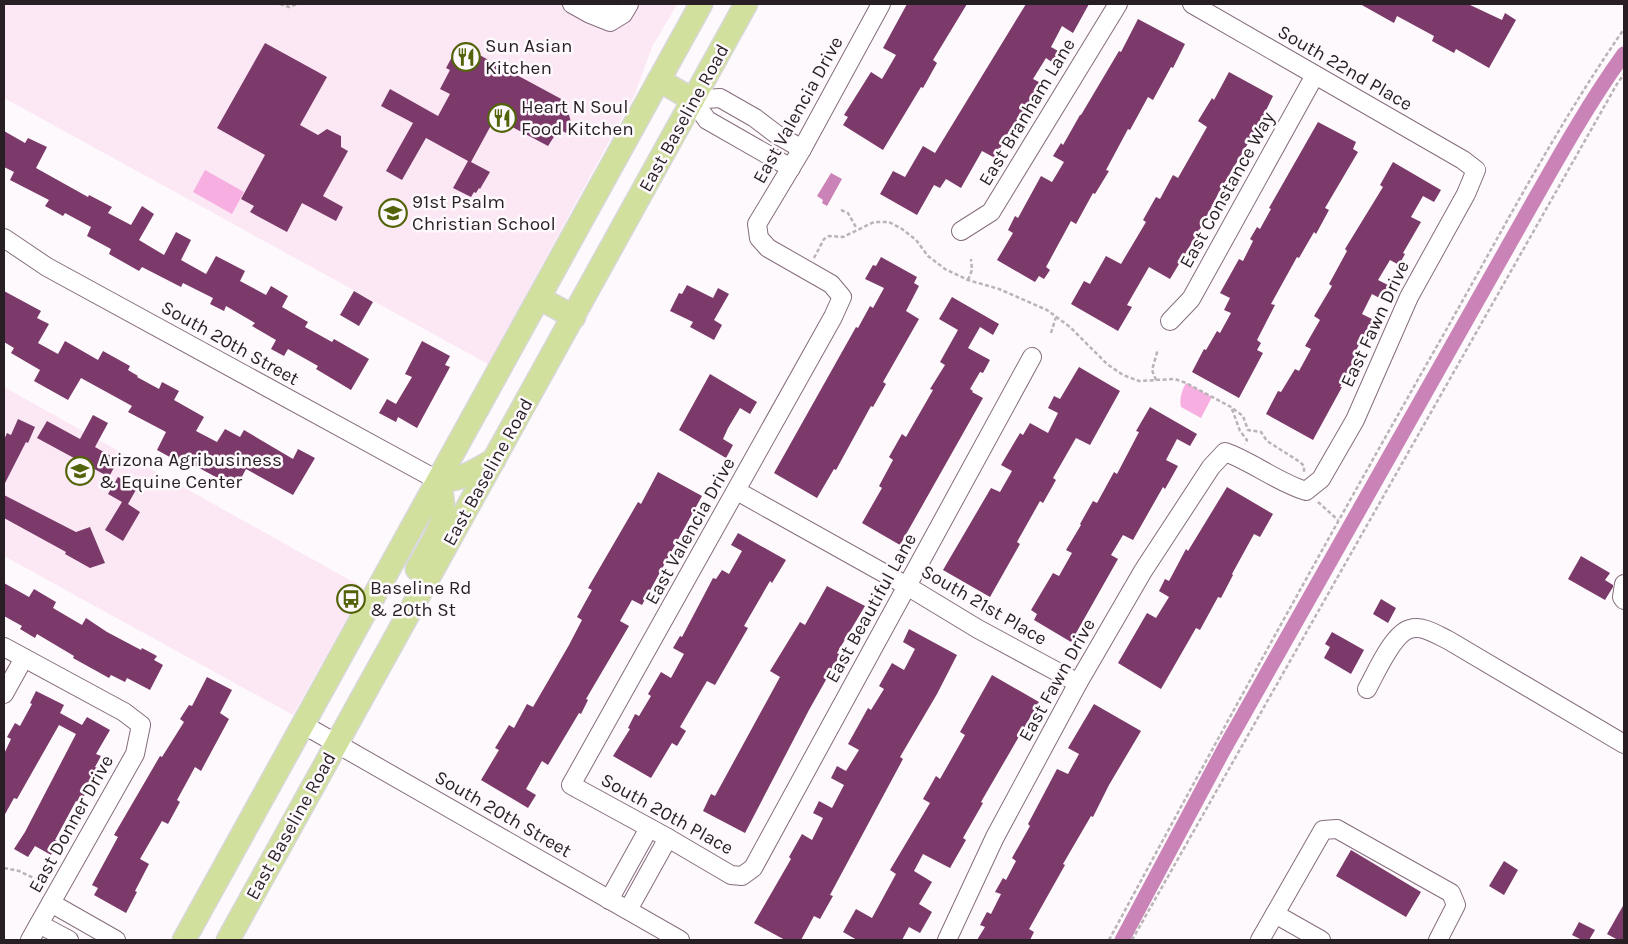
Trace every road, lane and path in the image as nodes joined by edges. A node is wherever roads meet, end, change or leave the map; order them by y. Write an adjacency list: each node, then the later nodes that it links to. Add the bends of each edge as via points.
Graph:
1 (280, 4): 2 (path, via 289,7)
2 (296, 4)
3 (572, 4): 8 (street, via 610,22 623,14)
4 (585, 4): 7 (street, via 606,13)
5 (598, 4): 6 (street)
6 (609, 4)
7 (621, 4)
8 (629, 4)
9 (701, 4): 17 (main road, East Baseline Road)
10 (746, 4): 18 (main road, East Baseline Road)
11 (881, 4): 21 (street, East Valencia Drive)
12 (1118, 4): 26 (street, East Branham Lane, via 991,212)
13 (1192, 4): 16 (street, South 22nd Place)
14 (1624, 29): 45 (path, via 1592,75 1536,170)
15 (1624, 74): 77 (path)
16 (1316, 75): 23 (street, South 22nd Place); 34 (street, East Constance Way, via 1191,298)
17 (659, 80): 18 (main road); 31 (main road, East Baseline Road)
18 (693, 100): 19 (street, via 720,98); 20 (street, via 707,120); 32 (main road, East Baseline Road)
19 (755, 118): 20 (street); 21 (street)
20 (742, 140): 22 (street)
21 (802, 149): 22 (street, East Valencia Drive)
22 (791, 168): 29 (street, East Valencia Drive, via 757,224 759,238 768,248)
23 (1476, 170): 44 (street, East Fawn Drive, via 1409,297 1355,420 1321,479)
24 (841, 210): 25 (path, via 848,213)
25 (857, 230): 29 (path, via 843,237 829,236 824,240); 30 (path, via 874,222 889,222 916,240 928,256 945,269)
26 (961, 231)
27 (4, 238): 42 (street, South 20th Street, via 47,267)
28 (971, 259): 30 (path, via 972,270)
29 (808, 270): 43 (street, East Valencia Drive, via 831,284 842,297)
30 (968, 280): 33 (path, via 999,289)
31 (539, 298): 32 (main road); 42 (main road, East Baseline Road)
32 (574, 317): 41 (main road, East Baseline Road)
33 (1056, 317): 35 (path); 38 (path, via 1123,375 1138,381)
34 (1170, 321)
35 (1050, 333)
36 (1158, 348): 38 (path, via 1152,370)
37 (1032, 357): 47 (street, East Beautiful Lane)
38 (1156, 380): 39 (path, via 1175,379)
39 (1231, 407): 40 (path, via 1247,440); 44 (path, via 1243,416 1248,430 1261,432 1267,441 1304,466)
40 (1245, 445)
41 (495, 459): 42 (main road, via 452,481); 50 (main road, East Baseline Road)
42 (439, 481): 50 (main road, via 443,502 441,522 398,605); 55 (main road, East Baseline Road)
43 (737, 491): 47 (street, South 21st Place); 58 (street, East Valencia Drive)
44 (1306, 491): 45 (path); 52 (street, East Fawn Drive, via 1225,452 1211,467 1143,571)
45 (1338, 521): 76 (path)
46 (1624, 584): 48 (street)
47 (907, 586): 52 (street, South 21st Place); 62 (street, East Beautiful Lane, via 753,868)
48 (1624, 600)
49 (4, 647): 51 (street)
50 (388, 654): 56 (main road, East Baseline Road)
51 (24, 658): 54 (street); 65 (street, East Donner Drive, via 124,712 141,725 135,754)
52 (1078, 683): 75 (street, East Fawn Drive, via 994,837)
53 (1367, 689): 57 (street, via 1396,639 1410,629 1422,629 1448,640)
54 (4, 694)
55 (304, 725): 56 (street, South 20th Street); 72 (main road, East Baseline Road)
56 (337, 744): 64 (street, South 20th Street); 73 (main road, East Baseline Road)
57 (1624, 744)
58 (571, 785): 59 (street, South 20th Place)
59 (649, 828): 60 (street, South 20th Place); 64 (street)
60 (668, 838): 62 (street, South 20th Place, via 730,875); 66 (street)
61 (4, 868): 63 (path)
62 (742, 876)
63 (44, 883)
64 (609, 900): 66 (street, South 20th Street)
65 (51, 903): 68 (street, East Donner Drive); 69 (street)
66 (628, 910): 74 (street, South 20th Street)
67 (1275, 914): 78 (street); 79 (street); 80 (street, via 1323,830 1337,829 1451,893 1456,905)
68 (39, 924): 70 (street, East Donner Drive); 71 (street)
69 (107, 938)
70 (30, 940)
71 (69, 940)
72 (184, 940)
73 (228, 940)
74 (680, 940)
75 (947, 940)
76 (1109, 940)
77 (1132, 940)
78 (1260, 940)
79 (1321, 940)
80 (1438, 940)

